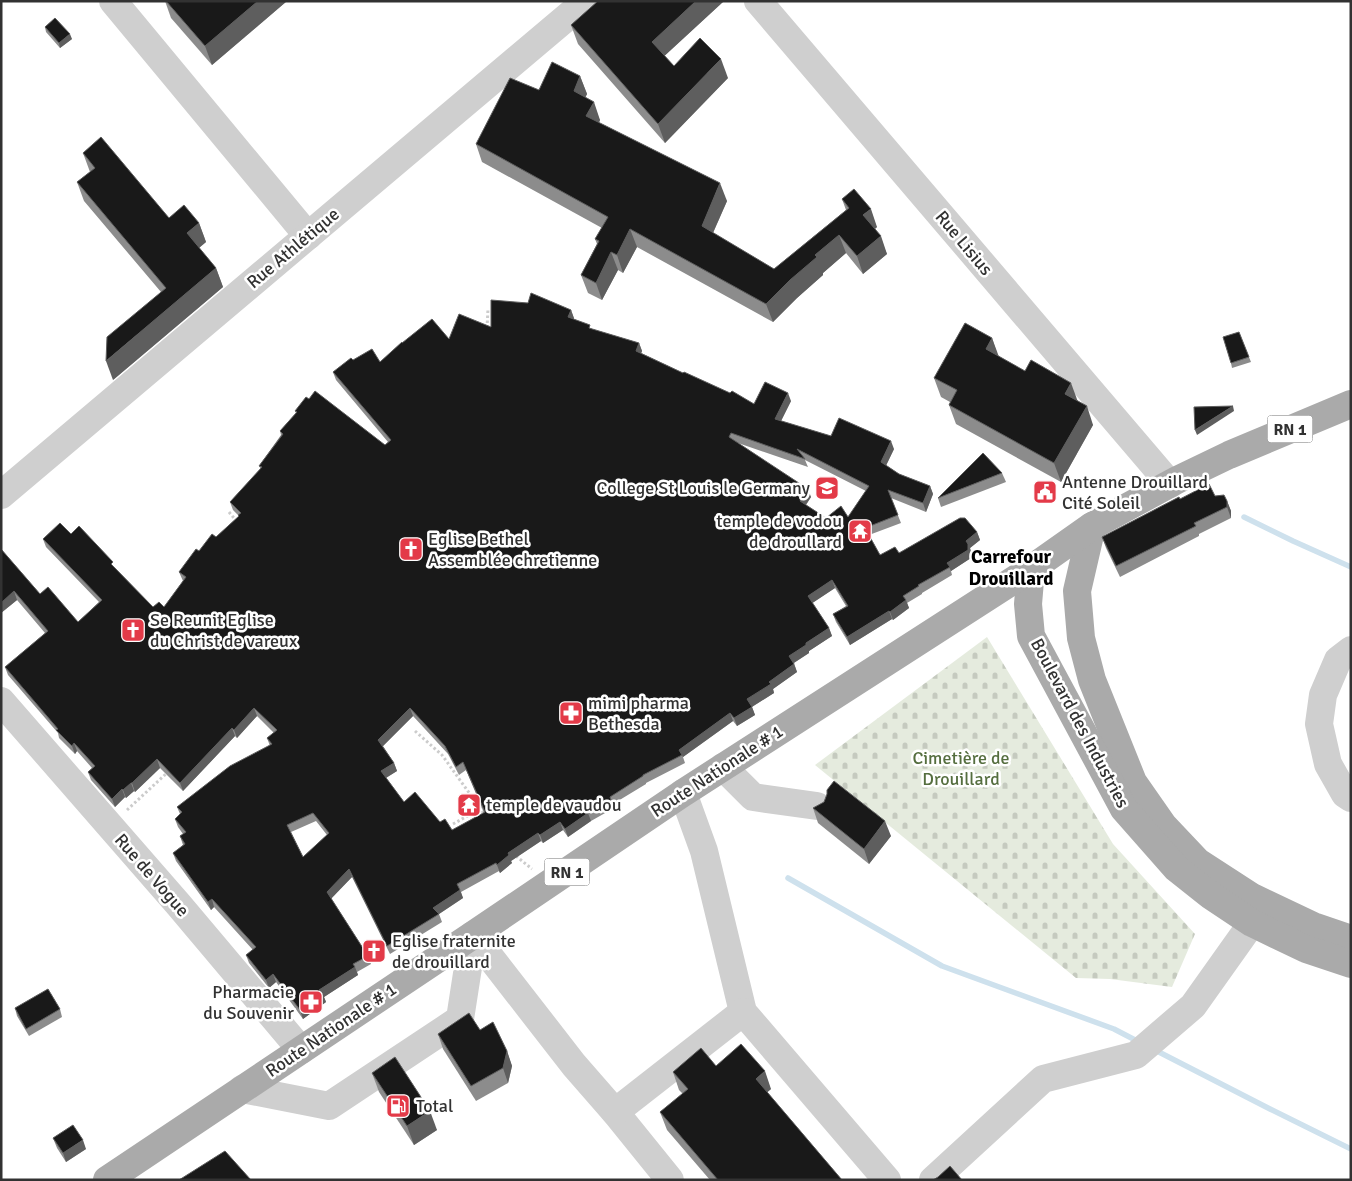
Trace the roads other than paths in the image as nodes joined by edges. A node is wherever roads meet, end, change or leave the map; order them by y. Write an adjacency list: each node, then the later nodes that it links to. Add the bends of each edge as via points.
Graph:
1 (113, 1): 4 (street)
2 (586, 1): 4 (street, Rue Athlétique)
3 (758, 1): 6 (street, Rue Lisius)
4 (308, 236): 7 (street, Rue Athlétique)
5 (1351, 404): 6 (main road, Route Nationale # 1 / RN 1, via 1229,454)
6 (1173, 482): 8 (main road, Route Nationale # 1 / RN 1)
7 (1, 495)
8 (1092, 526): 9 (main road, Route Nationale # 1 / RN 1); 18 (main road, Boulevard des Industries, via 1077,591 1081,638 1092,680 1133,782 1163,825 1198,862 1252,897)
9 (1031, 570): 12 (main road, Route Nationale # 1 / RN 1); 16 (main road, Boulevard des Industries, via 1028,604 1031,636 1124,809 1176,868)
10 (1351, 650): 14 (street, via 1338,660 1323,695 1319,724 1328,764 1345,794)
11 (1, 701): 21 (street, Rue de Vogue)
12 (723, 767): 13 (main road, Route Nationale # 1 / RN 1); 15 (street, via 753,797)
13 (683, 793): 17 (main road, Route Nationale # 1 / RN 1); 20 (street, via 704,851)
14 (1351, 798)
15 (817, 806)
16 (1252, 923): 19 (main road, Boulevard des Industries, via 1306,949); 27 (street, via 1193,1006 1136,1055 1043,1079)
17 (474, 935): 21 (main road, Route Nationale # 1 / RN 1); 22 (street, via 460,1018 329,1106); 23 (street, via 574,1065)
18 (1351, 940)
19 (1351, 964)
20 (743, 1012): 23 (street); 26 (street)
21 (301, 1050): 22 (main road, Route Nationale # 1 / RN 1)
22 (242, 1089): 24 (main road, Route Nationale # 1 / RN 1)
23 (615, 1112): 25 (street)
24 (109, 1179)
25 (670, 1180)
26 (887, 1180)
27 (933, 1180)

